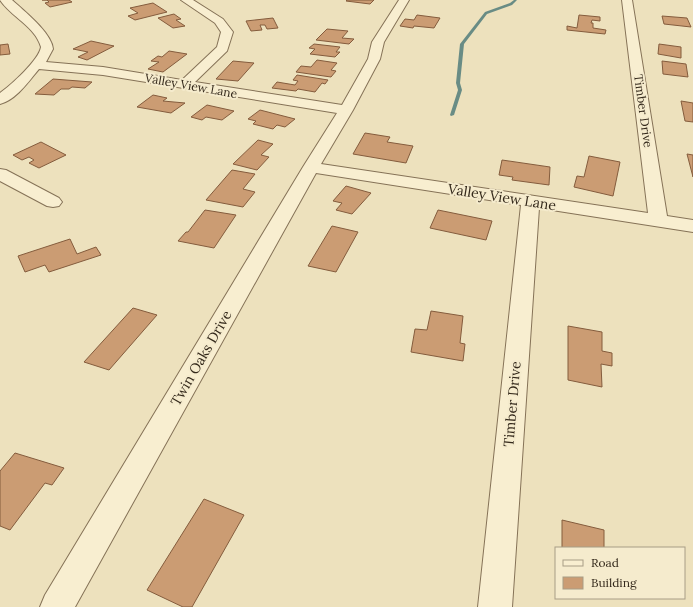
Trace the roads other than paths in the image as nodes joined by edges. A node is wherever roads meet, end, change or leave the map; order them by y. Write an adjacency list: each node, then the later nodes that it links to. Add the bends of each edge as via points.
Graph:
1 (7, 0): 5 (street, via 46,43 47,51)
2 (186, 0): 6 (street, via 219,21 227,32 227,37 219,53)
3 (404, 0): 8 (street, Twin Oaks Drive, via 378,42 374,59)
4 (627, 0): 13 (street, Timber Drive)
5 (36, 65): 6 (street, Valley View Lane, via 103,71); 7 (street)
6 (185, 85): 8 (street, Valley View Lane)
7 (0, 100)
8 (346, 110): 9 (street, Twin Oaks Drive)
9 (310, 167): 12 (street, Valley View Lane); 15 (street, Twin Oaks Drive)
10 (0, 174): 11 (street)
11 (53, 202)
12 (530, 202): 13 (street, Valley View Lane); 16 (street, Timber Drive)
13 (658, 221): 14 (street, Valley View Lane)
14 (693, 226)
15 (57, 607)
16 (495, 607)

